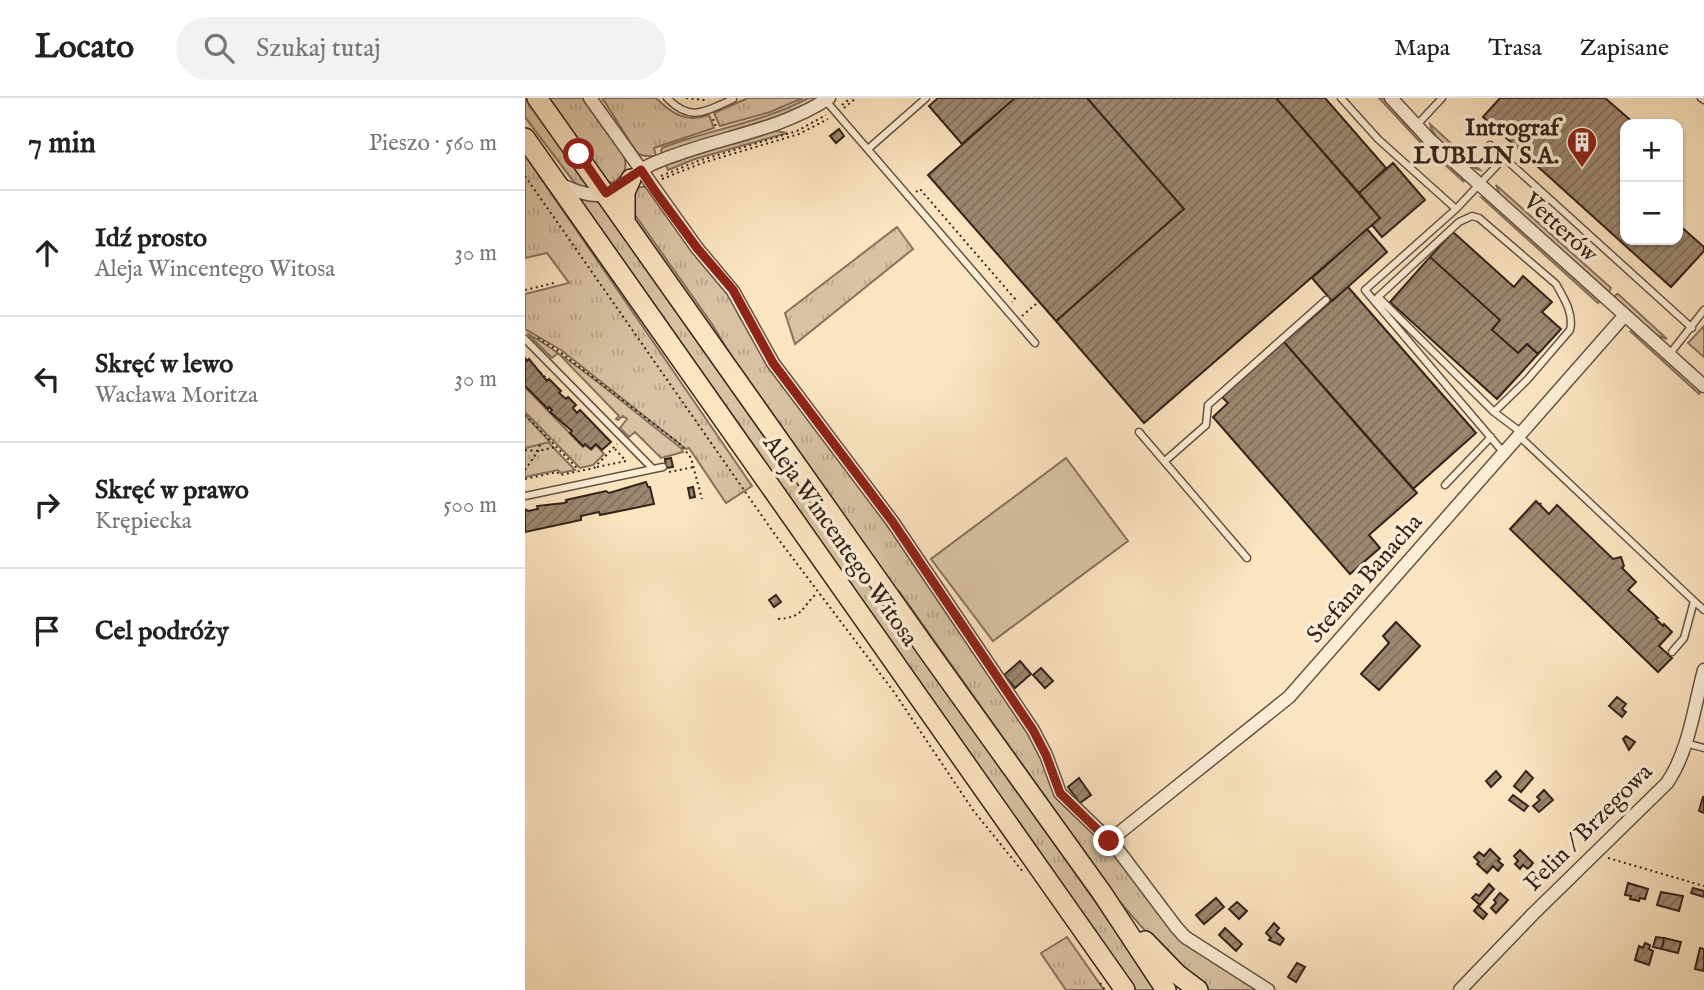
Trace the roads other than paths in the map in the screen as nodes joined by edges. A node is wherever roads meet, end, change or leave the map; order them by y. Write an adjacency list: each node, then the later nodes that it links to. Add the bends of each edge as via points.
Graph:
1 (537, 98): 18 (main road, Aleja Wincentego Witosa)
2 (590, 98): 15 (street)
3 (667, 98): 8 (lane, via 696,114)
4 (926, 98): 13 (lane)
5 (1341, 98): 19 (lane, via 1378,139)
6 (1391, 98): 10 (street, Vetterów)
7 (1442, 98): 10 (lane)
8 (733, 99)
9 (827, 99): 13 (lane); 15 (street, via 790,120 692,148)
10 (1416, 126): 17 (street, Vetterów)
11 (525, 138): 16 (main road, Aleja Wincentego Witosa)
12 (1490, 145): 14 (lane)
13 (868, 149): 26 (lane)
14 (1504, 158): 17 (lane); 24 (lane)
15 (636, 174): 18 (street); 20 (main road, via 625,192); 46 (street, via 652,183 733,290 773,363 892,521 1018,708 1046,755 1060,793)
16 (558, 184): 18 (street, via 585,193); 48 (main road, Aleja Wincentego Witosa)
17 (1479, 184): 19 (lane); 23 (street, Vetterów)
18 (606, 193): 20 (main road, Aleja Wincentego Witosa)
19 (1456, 208): 32 (lane, via 1364,290)
20 (625, 220): 47 (main road, Aleja Wincentego Witosa)
21 (1326, 300): 34 (lane, via 1208,405 1206,425)
22 (1704, 310): 24 (lane)
23 (1625, 315): 27 (street, Vetterów); 31 (street, Stefana Banacha)
24 (1692, 328): 27 (lane)
25 (525, 339): 36 (lane)
26 (1035, 343)
27 (1669, 355): 28 (street, Vetterów)
28 (1704, 386)
29 (1494, 412): 29 (lane, via 1378,297 1459,222 1472,216 1556,284 1572,323 1527,380); 31 (lane)
30 (1139, 432): 34 (lane)
31 (1520, 434): 33 (street, Stefana Banacha); 40 (lane)
32 (1491, 437): 33 (lane); 37 (lane)
33 (1504, 453): 46 (street, Stefana Banacha, via 1289,696)
34 (1164, 461): 39 (lane)
35 (663, 467): 36 (lane)
36 (653, 469): 38 (lane)
37 (1445, 485)
38 (525, 496)
39 (1247, 558)
40 (1694, 601): 41 (lane); 42 (lane, via 1684,638)
41 (1704, 610)
42 (1672, 652)
43 (1704, 670): 44 (street, Felin / Brzegowa)
44 (1685, 743): 45 (lane); 52 (street, Felin / Brzegowa, via 1667,783)
45 (1704, 748)
46 (1109, 841): 51 (street, via 1185,937)
47 (1102, 893): 49 (main road); 50 (main road, via 1161,959)
48 (1125, 990)
49 (1166, 990)
50 (1198, 990)
51 (1268, 990)
52 (1460, 990)

